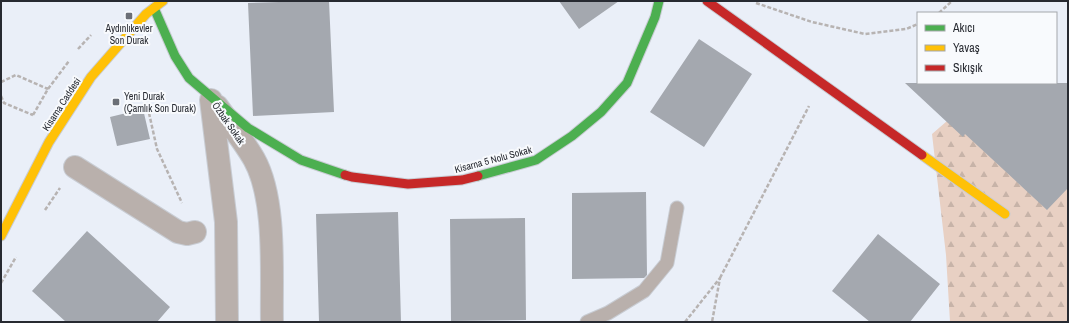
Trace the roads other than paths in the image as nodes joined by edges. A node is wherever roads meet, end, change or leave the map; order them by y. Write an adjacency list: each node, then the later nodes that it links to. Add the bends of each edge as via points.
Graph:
1 (163, 1): 4 (street, Kisarna Caddesi)
2 (659, 1): 5 (street, Kisarna 5 Nolu Sokak, via 655,17 627,82 601,112 572,136 536,160 462,180 408,184 352,178 301,160 248,128)
3 (707, 1): 8 (street)
4 (154, 8): 5 (street, Kisarna 5 Nolu Sokak, via 175,56 189,78); 10 (street, Kisarna Caddesi, via 91,77 49,142)
5 (210, 97): 11 (street, Özbak Sokak, via 226,222); 12 (street, Özbak Sokak, via 254,159 262,180 270,222)
6 (75, 167): 9 (street, via 178,232)
7 (677, 208): 13 (lane, via 667,263 644,291)
8 (1005, 214)
9 (195, 232)
10 (1, 236)
11 (227, 322)
12 (272, 322)
13 (588, 322)

